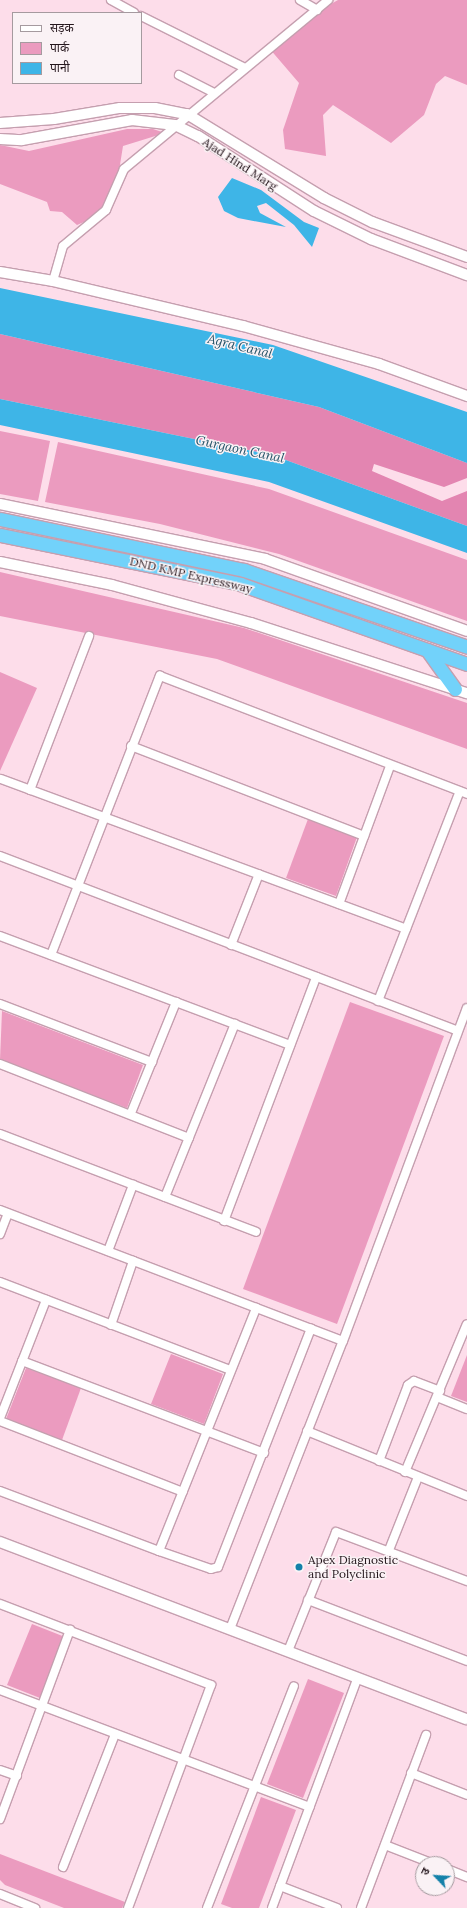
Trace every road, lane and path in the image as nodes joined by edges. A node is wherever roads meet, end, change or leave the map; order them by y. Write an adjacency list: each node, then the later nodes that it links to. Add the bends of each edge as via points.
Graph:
1 (111, 0): 5 (street)
2 (300, 0): 4 (street)
3 (328, 0): 4 (street)
4 (317, 10): 7 (street)
5 (132, 12)
6 (142, 16): 7 (street)
7 (245, 68): 9 (street)
8 (178, 75): 9 (street)
9 (214, 93): 10 (street)
10 (187, 114): 11 (street, via 155,108 120,108 54,119); 12 (street); 14 (street, via 324,198 372,222)
11 (0, 123)
12 (175, 126): 13 (street, Ajad Hind Marg, via 132,120 22,140); 16 (street, Ajad Hind Marg, via 198,136 314,211 371,239); 17 (street, via 124,169 106,210 63,246)
13 (0, 139)
14 (467, 257)
15 (0, 272): 17 (street)
16 (467, 275)
17 (53, 281): 18 (street, via 243,326 379,364)
18 (467, 396)
19 (0, 504): 23 (street, via 265,560)
20 (0, 519): 25 (highway, DND KMP Expressway, via 244,570)
21 (0, 535): 26 (highway, DND KMP Expressway, via 240,584)
22 (0, 562): 28 (street, via 112,585 251,623)
23 (467, 631)
24 (89, 636): 32 (street)
25 (467, 647)
26 (427, 650): 27 (highway, DND KMP Expressway); 28 (highway)
27 (467, 664)
28 (461, 691)
29 (131, 746): 30 (street, via 160,676); 34 (street); 35 (street)
30 (390, 766): 33 (street); 35 (street)
31 (1, 779): 32 (street)
32 (30, 790): 34 (street)
33 (464, 793): 40 (street)
34 (104, 817): 37 (street); 38 (street)
35 (364, 836): 39 (street)
36 (0, 856): 38 (street)
37 (259, 874): 39 (street); 42 (street)
38 (77, 887): 42 (street); 43 (street)
39 (339, 904): 40 (street)
40 (406, 929): 45 (street)
41 (0, 936): 43 (street)
42 (231, 945): 44 (street)
43 (51, 955): 46 (street)
44 (316, 977): 45 (street); 51 (street)
45 (378, 1001): 50 (street)
46 (176, 1002): 49 (street); 52 (street)
47 (0, 1004): 52 (street)
48 (467, 1008): 50 (street)
49 (235, 1024): 51 (street); 56 (street)
50 (458, 1031): 73 (street)
51 (290, 1045): 61 (street)
52 (152, 1062): 54 (street)
53 (0, 1064): 54 (street)
54 (131, 1113): 56 (street)
55 (0, 1134): 57 (street)
56 (188, 1138): 58 (street)
57 (133, 1185): 58 (street); 64 (street)
58 (165, 1197): 61 (street)
59 (0, 1210): 60 (street)
60 (8, 1213): 63 (street); 64 (street)
61 (224, 1221): 62 (street)
62 (256, 1232)
63 (0, 1234)
64 (108, 1251): 65 (street)
65 (134, 1261): 68 (street); 70 (street)
66 (0, 1282): 67 (street)
67 (46, 1300): 70 (street); 74 (street)
68 (256, 1308): 71 (street); 75 (street)
69 (467, 1324): 72 (street)
70 (112, 1325): 75 (street)
71 (311, 1329): 73 (street); 82 (street)
72 (464, 1340): 76 (street)
73 (343, 1341): 80 (street)
74 (22, 1361): 78 (street); 81 (street)
75 (231, 1370): 81 (street)
76 (439, 1394): 77 (street); 83 (street, via 414,1381 408,1385); 84 (street)
77 (467, 1409)
78 (0, 1418)
79 (0, 1422): 87 (street)
80 (307, 1431): 83 (street); 95 (street)
81 (207, 1432): 82 (street); 87 (street)
82 (264, 1454): 91 (street, via 218,1567 211,1569)
83 (379, 1461): 84 (street)
84 (405, 1472): 85 (street)
85 (418, 1477): 88 (street); 90 (street)
86 (0, 1491): 91 (street)
87 (183, 1492): 91 (street)
88 (467, 1496)
89 (0, 1542): 95 (street)
90 (389, 1550): 92 (street); 93 (street, via 340,1532 334,1533)
91 (159, 1551)
92 (467, 1581)
93 (308, 1600): 97 (street); 98 (street)
94 (0, 1604): 96 (street)
95 (230, 1629): 97 (street)
96 (70, 1630): 102 (street); 106 (street, via 209,1682 211,1689)
97 (288, 1651): 99 (street)
98 (467, 1661)
99 (358, 1677): 103 (street); 112 (street)
100 (294, 1686): 110 (street)
101 (0, 1690): 102 (street)
102 (44, 1706): 104 (street); 109 (street)
103 (467, 1719)
104 (115, 1734): 106 (street); 116 (street)
105 (426, 1735): 108 (street)
106 (184, 1760): 110 (street); 122 (street)
107 (0, 1770): 109 (street)
108 (411, 1773): 111 (street); 114 (street)
109 (17, 1776): 113 (street)
110 (253, 1787): 112 (street); 123 (street)
111 (467, 1795)
112 (310, 1807): 119 (street)
113 (0, 1819)
114 (385, 1844): 115 (street); 126 (street)
115 (415, 1856)
116 (63, 1867)
117 (455, 1872): 118 (street)
118 (467, 1877)
119 (280, 1886): 124 (street); 125 (street)
120 (0, 1894): 121 (street)
121 (35, 1908)
122 (128, 1908)
123 (207, 1908)
124 (272, 1908)
125 (337, 1908)
126 (361, 1908)

